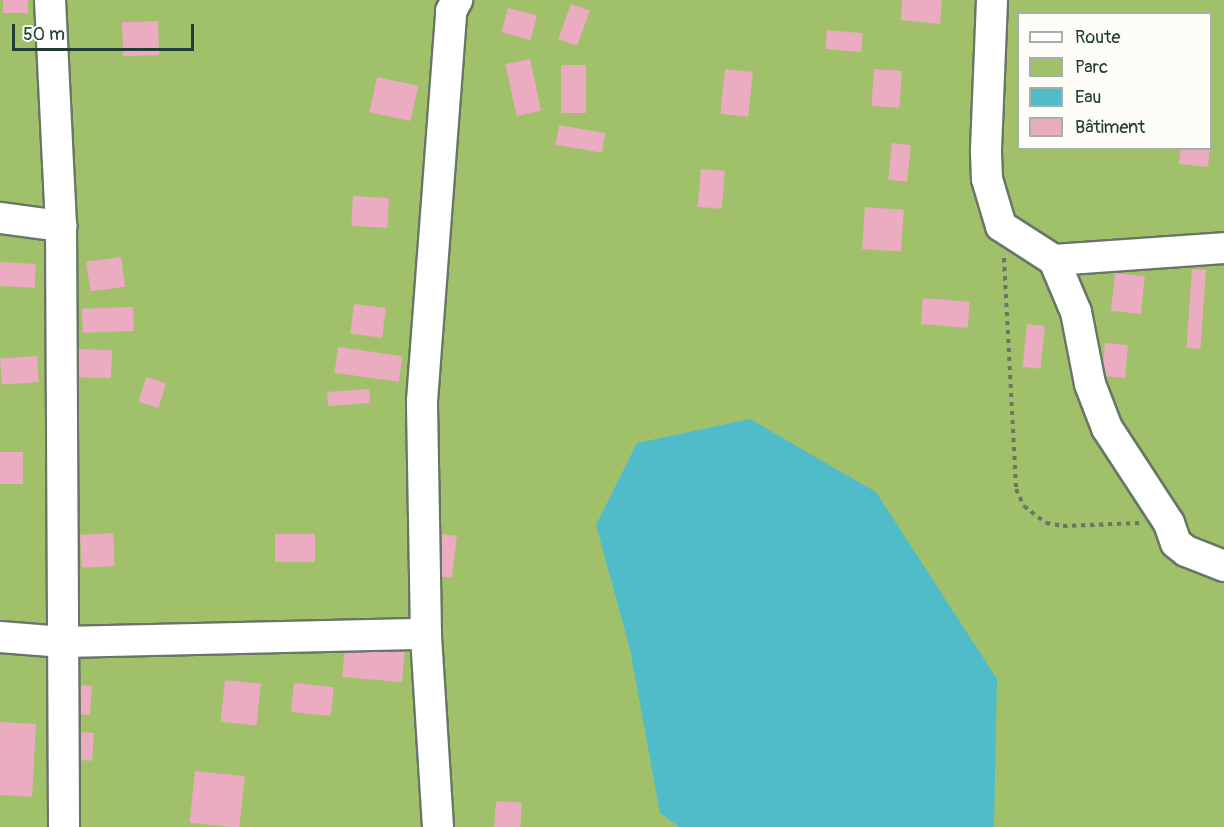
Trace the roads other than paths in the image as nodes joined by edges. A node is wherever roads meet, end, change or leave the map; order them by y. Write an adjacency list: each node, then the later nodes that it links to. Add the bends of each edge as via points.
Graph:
1 (50, 0): 5 (street)
2 (456, 0): 9 (street, via 451,11 422,401)
3 (992, 0): 7 (street, via 987,179 1001,226)
4 (0, 218): 5 (street)
5 (61, 226): 11 (street)
6 (1224, 248): 7 (street)
7 (1054, 260): 8 (street, via 1076,312 1095,399 1107,428 1169,523 1176,543)
8 (1224, 566)
9 (426, 634): 11 (street); 13 (street)
10 (0, 637): 11 (street)
11 (64, 642): 12 (street)
12 (64, 827)
13 (438, 827)

